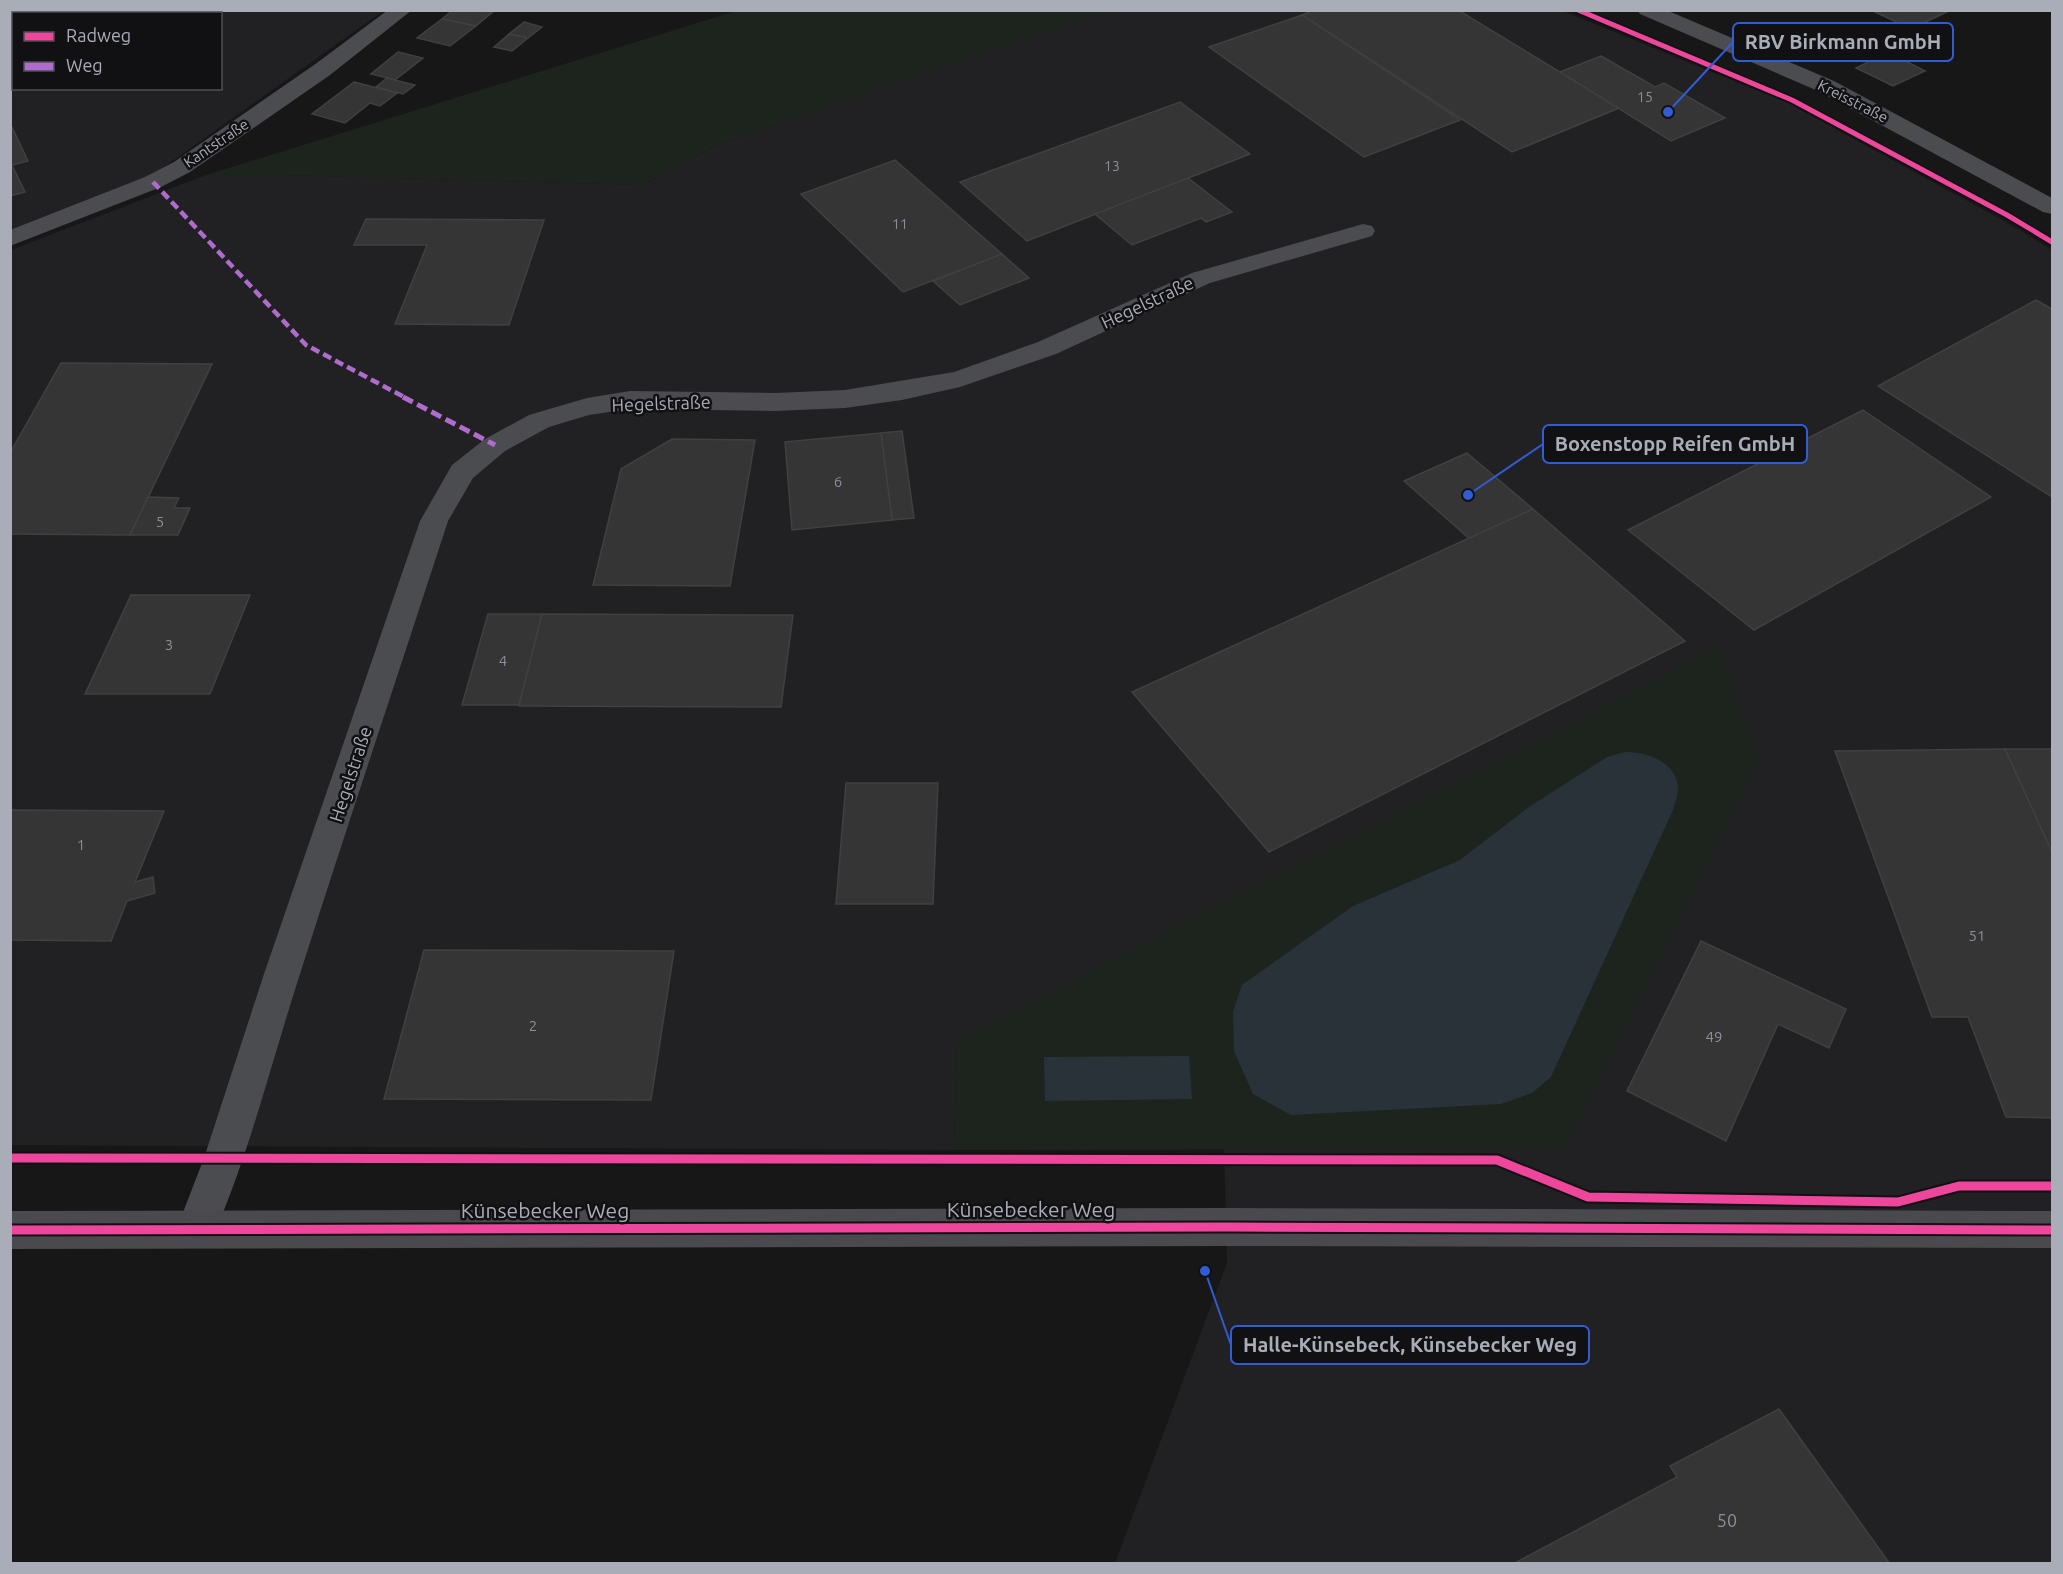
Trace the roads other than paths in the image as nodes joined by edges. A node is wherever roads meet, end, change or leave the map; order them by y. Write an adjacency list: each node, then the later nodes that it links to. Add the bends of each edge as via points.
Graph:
1 (402, 10): 5 (street, Kantstraße, via 182,167)
2 (1647, 10): 3 (street, Kreisstraße, via 1826,86)
3 (2052, 207)
4 (1363, 231): 6 (street, Hegelstraße, via 1201,278 1047,348 960,378 845,399 630,400 587,407 539,421 495,445 462,472 434,521)
5 (10, 239)
6 (197, 1228): 7 (street, Künsebecker Weg); 8 (street, Künsebecker Weg)
7 (10, 1230)
8 (2052, 1230)

